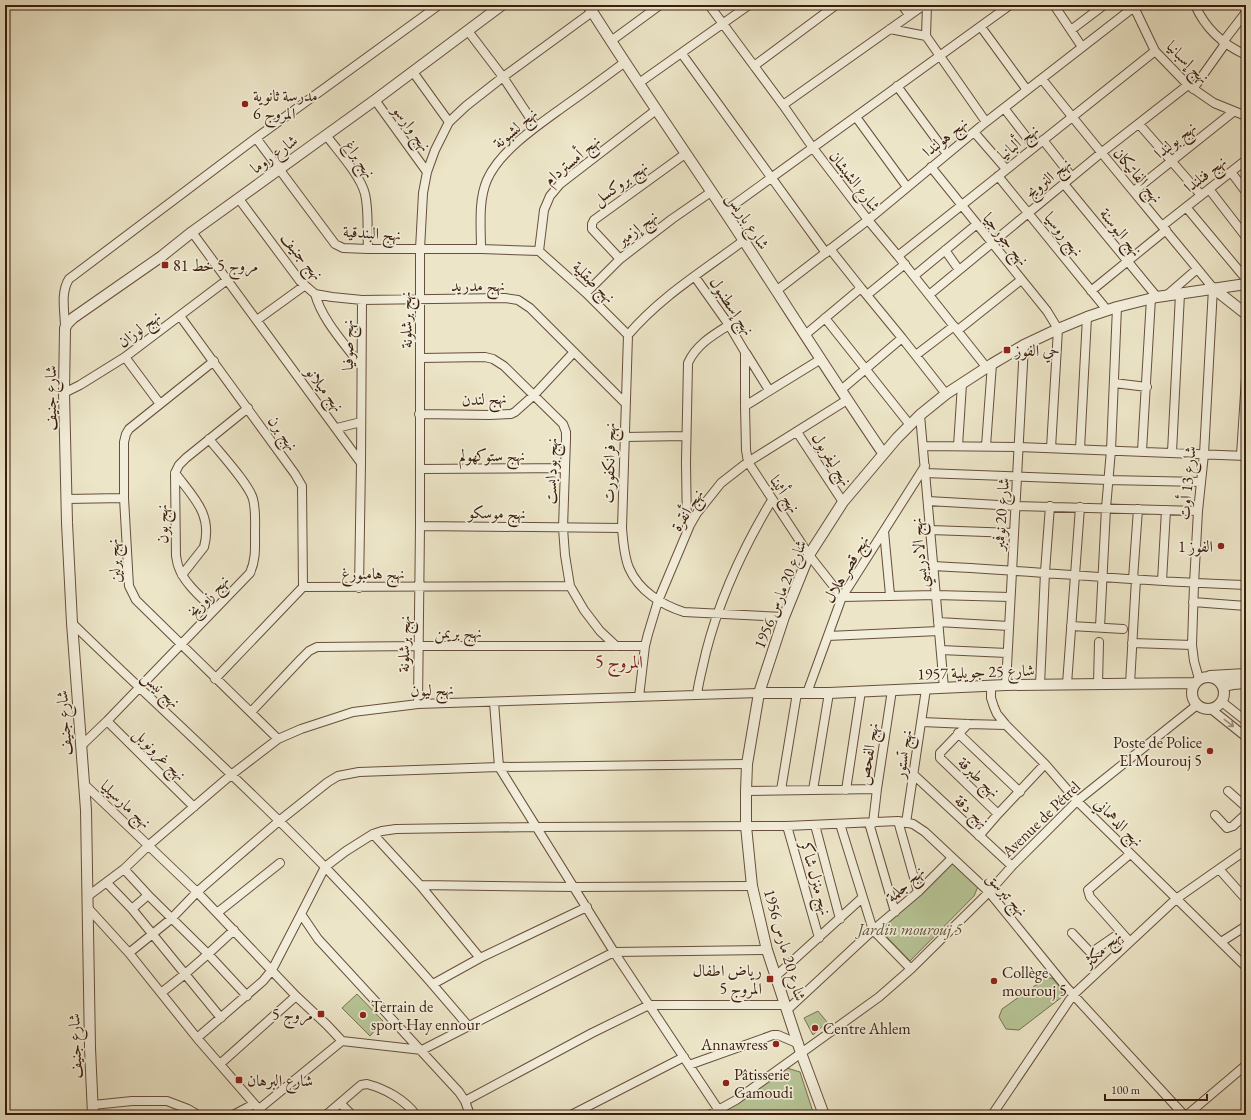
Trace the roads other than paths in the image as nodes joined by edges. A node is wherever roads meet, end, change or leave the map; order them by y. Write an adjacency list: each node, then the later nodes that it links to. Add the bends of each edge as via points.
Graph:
1 (439, 5): 53 (street)
2 (502, 5): 21 (street, شارع روما)
3 (709, 5): 17 (street, شارع الشيشان)
4 (749, 5): 17 (street)
5 (836, 5): 31 (street)
6 (902, 5): 16 (street)
7 (926, 5): 16 (street); 22 (street)
8 (1010, 5): 18 (street)
9 (1054, 5): 20 (street)
10 (1104, 5): 20 (street)
11 (1195, 5): 24 (street)
12 (654, 6): 23 (street)
13 (1134, 6): 25 (street, نهج هولندا); 26 (street, نهج إسبانيا)
14 (590, 8): 23 (street, شارع باريس); 33 (street, نهج برشلونة)
15 (1246, 12): 24 (street, نهج النرويج)
16 (909, 15): 19 (street)
17 (723, 24): 27 (street); 31 (street, شارع الشيشان)
18 (981, 27): 29 (street); 38 (street)
19 (890, 30): 22 (street); 40 (street)
20 (1072, 30): 25 (street)
21 (468, 31): 32 (street, شارع روما); 33 (street)
22 (926, 36): 29 (street)
23 (611, 41): 30 (street, شارع باريس)
24 (1224, 43): 28 (street); 37 (street, نهج النرويج)
25 (1082, 47): 34 (street, نهج هولندا)
26 (1155, 51): 37 (street, نهج إسبانيا); 46 (street, نهج ألبانيا)
27 (682, 54): 35 (street); 69 (street)
28 (1246, 55)
29 (939, 56): 36 (street); 48 (street)
30 (625, 62): 35 (street, شارع باريس); 50 (street, نهج لشبونة)
31 (754, 66): 40 (street, شارع الشيشان)
32 (413, 72): 39 (street, شارع روما); 47 (street)
33 (503, 77): 47 (street, نهج برشلونة); 50 (street)
34 (1042, 79): 38 (street, نهج هولندا); 46 (street, نهج الفاتيكان)
35 (639, 83): 42 (street, شارع باريس)
36 (898, 86): 45 (street); 59 (street)
37 (1190, 87): 43 (street, نهج إسبانيا); 49 (street, نهج النرويج)
38 (1027, 90): 41 (street, نهج هولندا)
39 (375, 100): 52 (street, شارع روما); 65 (street, نهج وارسو)
40 (783, 105): 56 (street, شارع الشيشان)
41 (1004, 108): 48 (street, نهج هولندا); 55 (street)
42 (656, 110): 58 (street, شارع باريس); 93 (street, نهج أمستردام, via 560,184 550,196 544,210)
43 (1233, 112): 44 (street, نهج إسبانيا); 60 (street, نهج بولندا)
44 (1246, 116)
45 (856, 117): 56 (street); 71 (street)
46 (1072, 118): 54 (street, نهج ألبانيا); 57 (street, نهج الفاتيكان)
47 (449, 122): 65 (street, نهج برشلونة)
48 (986, 122): 51 (street, نهج هولندا)
49 (1139, 124): 57 (street, نهج النرويج); 60 (street)
50 (536, 127): 90 (street, نهج لشبونة, via 507,152 487,179 483,193)
51 (974, 132): 59 (street, نهج هولندا); 64 (street)
52 (326, 135): 63 (street, شارع روما); 91 (street, نهج براغ, via 363,188)
53 (256, 138): 63 (street, نهج البندقية); 128 (street, via 70,279 64,292)
54 (1043, 140): 55 (street, نهج ألبانيا); 68 (street)
55 (1034, 147): 64 (street, نهج ألبانيا)
56 (813, 148): 69 (street); 82 (street, شارع الشيشان)
57 (1101, 153): 68 (street, نهج النرويج); 73 (street, نهج الفاتيكان)
58 (685, 154): 74 (street, شارع باريس); 96 (street, نهج بروكسل, via 594,220 592,229)
59 (947, 154): 62 (street, نهج هولندا)
60 (1172, 160): 73 (street, نهج بولندا); 76 (street)
61 (1246, 160): 66 (street, نهج فنلندا)
62 (931, 167): 71 (street, نهج هولندا); 78 (street, نهج جورجيا)
63 (279, 169): 77 (street, شارع روما); 91 (street, نهج البندقية, via 334,244 343,248)
64 (1006, 169): 67 (street, نهج ألبانيا)
65 (427, 172): 89 (street, نهج برشلونة, via 423,193)
66 (1231, 172): 72 (street, نهج فنلندا); 75 (street)
67 (998, 176): 78 (street, نهج ألبانيا); 81 (street, نهج روسيا)
68 (1072, 176): 70 (street, نهج النرويج)
69 (771, 178): 80 (street); 94 (street)
70 (1064, 184): 81 (street, نهج النرويج); 97 (street, نهج البوسنة)
71 (907, 187): 82 (street, نهج هولندا)
72 (1209, 189): 76 (street, نهج فنلندا); 86 (street)
73 (1134, 191): 84 (street, نهج الفاتيكان)
74 (711, 192): 80 (street, شارع باريس); 96 (street, نهج إزمير)
75 (1246, 192)
76 (1201, 196): 79 (street, نهج فنلندا)
77 (238, 199): 85 (street, شارع روما); 107 (street, نهج جنيف)
78 (962, 206): 83 (street, نهج جورجيا); 95 (street, نهج ألبانيا)
79 (1186, 207): 84 (street, نهج فنلندا); 103 (street)
80 (724, 212): 87 (street, شارع باريس)
81 (1028, 212): 88 (street, نهج النرويج); 111 (street, نهج روسيا)
82 (868, 220): 94 (street, نهج هولندا); 95 (street, شارع الشيشان)
83 (977, 224): 88 (street, نهج جورجيا); 92 (street)
84 (1164, 228): 97 (street, نهج فنلندا); 99 (street, نهج الفاتيكان)
85 (192, 232): 104 (street, نهج ميلانو); 128 (street, شارع روما, via 73,318)
86 (1246, 237)
87 (743, 241): 102 (street); 110 (street, شارع باريس)
88 (991, 243): 100 (street, نهج النرويج); 105 (street, نهج جورجيا)
89 (420, 249): 90 (street, نهج البندقية); 91 (street, نهج البندقية); 119 (street, نهج برشلونة)
90 (481, 249): 93 (street, نهج البندقية)
91 (368, 250)
92 (945, 250): 100 (street); 101 (street)
93 (539, 251): 112 (street, نهج صقلية)
94 (828, 251): 108 (street); 110 (street, نهج هولندا)
95 (898, 256): 98 (street, شارع الشيشان)
96 (620, 259): 112 (street, نهج إزمير)
97 (1127, 262): 111 (street, نهج فنلندا); 117 (street, نهج البوسنة)
98 (905, 264): 101 (street, شارع الشيشان); 116 (street)
99 (1198, 269): 109 (street, نهج الفاتيكان); 117 (street)
100 (959, 270): 114 (street, نهج النرويج)
101 (914, 276): 114 (street, شارع الشيشان)
102 (695, 277): 127 (street, نهج إسطنبول); 131 (street, via 659,304)
103 (1246, 279)
104 (227, 280): 123 (street, نهج لوزان); 126 (street, نهج ميلانو)
105 (1021, 280): 129 (street); 130 (street, نهج جورجيا, via 1047,311)
106 (1246, 284): 109 (street, شارع 20 مارس 1956)
107 (304, 286): 113 (street, نهج جنيف); 126 (street)
108 (861, 288): 116 (street); 125 (street)
109 (1213, 288): 115 (street, شارع 20 مارس 1956); 122 (street); 178 (street, شارع 13 أوت)
110 (776, 291): 132 (street, شارع باريس)
111 (1091, 291): 121 (street, نهج روسيا)
112 (586, 293): 131 (street, نهج صقلية)
113 (315, 294): 118 (street, نهج جنيف); 142 (street, via 324,314)
114 (929, 294): 129 (street, شارع الشيشان)
115 (1180, 294): 117 (street, شارع 20 مارس 1956); 176 (street)
116 (867, 296): 133 (street)
117 (1158, 297): 120 (street, شارع 20 مارس 1956); 148 (street)
118 (362, 300): 119 (street, نهج مدريد); 142 (street, نهج صوفيا)
119 (420, 300): 135 (street, نهج مدريد, via 518,300 530,308); 139 (street, نهج برشلونة)
120 (1117, 307): 121 (street, شارع 20 مارس 1956); 146 (street)
121 (1107, 310): 124 (street, شارع 20 مارس 1956)
122 (1246, 314)
123 (180, 316): 138 (street, نهج لوزان); 141 (street, نهج برن)
124 (1087, 317): 130 (street, شارع 20 مارس 1956); 173 (street)
125 (825, 318): 132 (street); 144 (street)
126 (257, 320): 163 (street, نهج ميلانو)
127 (729, 325): 136 (street, نهج إسطنبول); 165 (street, via 698,347 688,362)
128 (65, 328): 151 (street, شارع جنيف)
129 (956, 328): 137 (street); 143 (street, شارع الشيشان)
130 (1058, 329): 134 (street, شارع 20 مارس 1956); 172 (street)
131 (628, 335): 155 (street, نهج فرانكفورت)
132 (805, 335): 140 (street, شارع باريس)
133 (902, 338): 137 (street); 144 (street)
134 (1024, 345): 143 (street, شارع 20 مارس 1956); 171 (street, شارع 20 نوفمبر)
135 (574, 352): 152 (street, نهج لندن); 155 (street, نهج مدريد)
136 (745, 352): 149 (street, نهج إسطنبول); 157 (street, نهج إسطنبول)
137 (916, 355): 153 (street)
138 (125, 357): 151 (street, نهج لوزان); 156 (street)
139 (421, 358): 152 (street, نهج بودابست, via 493,359); 159 (street, نهج برشلونة)
140 (821, 359): 149 (street); 150 (street, شارع باريس)
141 (214, 361): 156 (street, نهج برلين); 158 (street, نهج برن)
142 (361, 366): 161 (street, نهج صوفيا)
143 (990, 366): 147 (street, شارع 20 مارس 1956); 170 (street)
144 (866, 369): 150 (street); 162 (street)
145 (1246, 378): 179 (street)
146 (1114, 383): 148 (street); 174 (street)
147 (962, 384): 153 (street, شارع 20 مارس 1956); 169 (street)
148 (1147, 387): 175 (street)
149 (769, 390): 157 (street)
150 (841, 390): 154 (street, شارع باريس)
151 (64, 393): 190 (street, شارع جنيف)
152 (534, 394): 159 (street, نهج لندن, via 511,414); 182 (street, نهج بودابست, via 565,427)
153 (946, 394): 160 (street, شارع 20 مارس 1956)
154 (847, 400): 164 (street, نهج أنقرة); 177 (street, شارع باريس)
155 (625, 403): 166 (street, نهج فرانكفورت)
156 (160, 404): 189 (street, نهج برلين, via 126,434)
157 (745, 406): 180 (street, نهج إسطنبول)
158 (248, 408): 167 (street); 220 (street, نهج برن, via 302,486)
159 (419, 414): 183 (street, نهج برشلونة)
160 (920, 415): 162 (street, شارع 20 مارس 1956); 168 (street, نهج الادريسي)
161 (361, 422): 163 (street); 181 (street, نهج صوفيا)
162 (910, 425): 177 (street, شارع 20 مارس 1956)
163 (336, 428): 181 (street, نهج ميلانو)
164 (797, 432): 180 (street, نهج أنقرة); 192 (street, نهج ليفربول)
165 (686, 436): 166 (street); 206 (street)
166 (624, 437): 203 (street, نهج فرانكفورت)
167 (209, 439): 185 (street, via 179,465); 230 (street, نهج زوريخ, via 253,498 256,551 250,573)
168 (923, 446): 169 (street); 184 (street, نهج الادريسي)
169 (958, 446): 170 (street)
170 (986, 446): 171 (street)
171 (1018, 447): 172 (street); 186 (street, شارع 20 نوفمبر)
172 (1051, 448): 173 (street)
173 (1080, 449): 174 (street)
174 (1111, 450): 175 (street); 187 (street)
175 (1142, 451): 176 (street)
176 (1172, 452): 178 (street)
177 (883, 453): 192 (street, شارع 20 مارس 1956)
178 (1204, 454): 179 (street); 188 (street, شارع 13 أوت)
179 (1243, 455)
180 (748, 462): 191 (street, نهج أثينا); 206 (street, نهج أنقرة, via 721,483 697,513)
181 (361, 463): 222 (street)
182 (564, 468): 183 (street, نهج ستوكهولم); 202 (street, نهج بودابست)
183 (420, 469): 201 (street, نهج برشلونة)
184 (925, 470): 186 (street); 193 (street, نهج الادريسي); 205 (street, نهج قصر هلال)
185 (175, 473): 212 (street, نهج بون, via 176,556); 212 (street, نهج بون, via 201,508 206,523 204,547)
186 (1018, 477): 187 (street); 194 (street, شارع 20 نوفمبر)
187 (1108, 480): 188 (street); 197 (street)
188 (1201, 482): 200 (street, شارع 13 أوت)
189 (124, 498): 190 (street); 243 (street, نهج برلين, via 129,586 136,600)
190 (66, 499): 233 (street, شارع جنيف)
191 (772, 500): 208 (street, نهج أثينا); 231 (street, via 739,558)
192 (843, 502): 208 (street, شارع 20 مارس 1956)
193 (928, 502): 194 (street); 204 (street, نهج الادريسي)
194 (1016, 506): 195 (street); 207 (street, شارع 20 نوفمبر)
195 (1050, 506): 196 (street); 211 (street)
196 (1080, 507): 197 (street); 213 (street)
197 (1106, 508): 198 (street); 214 (street)
198 (1138, 509): 199 (street); 215 (street)
199 (1166, 510): 200 (street); 216 (street)
200 (1198, 510): 217 (street, شارع 13 أوت)
201 (420, 526): 202 (street, نهج موسكو); 221 (street, نهج برشلونة)
202 (563, 528): 203 (street, نهج موسكو); 219 (street, نهج بودابست)
203 (622, 528): 227 (street, نهج فرانكفورت, via 629,568 638,583)
204 (931, 530): 207 (street); 209 (street, نهج الادريسي)
205 (884, 531): 223 (street); 225 (street, نهج قصر هلال)
206 (687, 533): 227 (street, نهج أنقرة)
207 (1014, 533): 210 (street, شارع 20 نوفمبر)
208 (809, 555): 225 (street, نهج أثينا); 232 (street, شارع 20 مارس 1956)
209 (934, 566): 210 (street); 224 (street, نهج الادريسي)
210 (1012, 570): 211 (street); 226 (street, شارع 20 نوفمبر)
211 (1045, 572): 213 (street); 255 (street)
212 (182, 575): 230 (street, نهج بون)
213 (1074, 575): 214 (street); 236 (street)
214 (1103, 577): 215 (street); 237 (street)
215 (1134, 579): 216 (street); 242 (street)
216 (1162, 581): 217 (street)
217 (1194, 584): 218 (street); 228 (street, شارع 13 أوت)
218 (1246, 585)
219 (570, 586): 221 (street, نهج هامبورغ); 239 (street, نهج بودابست)
220 (304, 587): 222 (street, نهج هامبورغ); 252 (street)
221 (419, 587): 222 (street, نهج هامبورغ); 245 (street, نهج برشلونة)
222 (359, 588)
223 (890, 595): 224 (street); 225 (street)
224 (936, 595): 226 (street); 234 (street, نهج الادريسي)
225 (842, 597): 240 (street, نهج قصر هلال)
226 (1010, 597): 235 (street, شارع 20 نوفمبر)
227 (658, 601): 231 (street, نهج فرانكفورت, via 684,612); 248 (street, نهج أنقرة)
228 (1194, 602): 229 (street); 244 (street, شارع 13 أوت)
229 (1246, 606)
230 (214, 610): 243 (street, نهج زوريخ)
231 (716, 615): 232 (street, نهج فرانكفورت); 270 (street)
232 (784, 617): 268 (street, شارع 20 مارس 1956)
233 (72, 623): 262 (street, نهج نيس); 286 (street, شارع جنيف)
234 (939, 626): 235 (street); 240 (street); 249 (street, نهج الادريسي)
235 (1009, 626): 250 (street, شارع 20 نوفمبر)
236 (1071, 626): 237 (street); 256 (street)
237 (1100, 627): 238 (street)
238 (1123, 629)
239 (600, 631): 246 (street); 247 (street, نهج بودابست)
240 (828, 636): 269 (street, نهج قصر هلال)
241 (1099, 642): 257 (street)
242 (1132, 643): 244 (street); 258 (street)
243 (180, 644): 252 (street, نهج برلين); 262 (street, نهج زوريخ)
244 (1192, 645): 253 (street, شارع 13 أوت)
245 (418, 646): 246 (street, نهج بريمن); 274 (street, نهج برشلونة); 277 (street, نهج بريمن, via 326,646 312,649)
246 (595, 646): 247 (street, نهج بريمن)
247 (616, 646): 248 (street, نهج بريمن)
248 (645, 646): 271 (street, نهج أنقرة)
249 (941, 650): 250 (street); 263 (street, نهج الادريسي)
250 (1007, 653): 259 (street, شارع 20 نوفمبر)
251 (1246, 674): 253 (street, شارع 25 جويلية 1957)
252 (215, 679): 277 (street, نهج برلين)
253 (1200, 680): 258 (street, شارع 25 جويلية 1957); 261 (street, via 1214,678); 275 (street, via 1192,689)
254 (1246, 683): 261 (street)
255 (1040, 684): 256 (street, شارع 25 جويلية 1957); 259 (street, شارع 25 جويلية 1957)
256 (1067, 684): 257 (street, شارع 25 جويلية 1957)
257 (1098, 684): 258 (street, شارع 25 جويلية 1957)
258 (1130, 684)
259 (1006, 685): 260 (street, شارع 25 جويلية 1957)
260 (991, 686): 263 (street, شارع 25 جويلية 1957); 282 (street, نهج الدهماني, via 994,707)
261 (1223, 686): 273 (street)
262 (139, 688): 278 (street, نهج زوريخ); 290 (street, نهج نيس)
263 (944, 688): 264 (street, شارع 25 جويلية 1957)
264 (926, 689): 266 (street, شارع 25 جويلية 1957); 280 (street, نهج تستور)
265 (861, 690): 266 (street, شارع 25 جويلية 1957); 267 (street, شارع 25 جويلية 1957); 296 (street)
266 (892, 690): 293 (street, نهج الفحص)
267 (829, 692): 269 (street, شارع 25 جويلية 1957); 295 (street)
268 (759, 693): 269 (street, شارع 25 جويلية 1957); 270 (street, نهج ليون); 287 (street, شارع 20 مارس 1956)
269 (802, 693): 294 (street, نهج قصر هلال)
270 (697, 694): 271 (street, نهج ليون)
271 (639, 697): 272 (street, نهج ليون)
272 (494, 702): 274 (street, نهج ليون); 289 (street)
273 (1222, 702): 276 (street); 279 (street)
274 (418, 704): 285 (street, نهج ليون, via 353,712)
275 (1197, 705): 276 (street); 300 (street, Avenue de Pétrel)
276 (1211, 709): 284 (street, one-way to 284)
277 (251, 712): 285 (street, نهج برلين)
278 (107, 721): 286 (street, نهج زوريخ); 301 (street, نهج غرونوبل)
279 (1246, 721)
280 (922, 722): 281 (street); 291 (street, نهج تستور)
281 (968, 724): 282 (street); 283 (street)
282 (1006, 725): 288 (street, نهج الدهماني)
283 (958, 733): 299 (street); 303 (street, نهج طبرقة, via 939,756)
284 (1246, 737)
285 (278, 739): 290 (street, نهج ليون)
286 (80, 746): 292 (street, شارع جنيف)
287 (747, 764): 289 (street); 297 (street, شارع 20 مارس 1956)
288 (1045, 764): 299 (street); 300 (street, نهج الدهماني)
289 (499, 767): 306 (street, via 348,773 328,782); 313 (street)
290 (231, 775): 301 (street, نهج ليون); 306 (street, نهج نيس)
291 (914, 775): 307 (street, نهج تستور); 315 (street, نهج دقة)
292 (84, 784): 316 (street, نهج مارسيليا); 333 (street, شارع جنيف)
293 (877, 789): 296 (street); 308 (street, نهج الفحص)
294 (781, 790): 295 (street); 297 (street)
295 (813, 790): 296 (street)
296 (846, 790)
297 (746, 791): 311 (street, شارع 20 مارس 1956)
298 (1228, 791): 302 (street)
299 (1020, 792): 303 (street)
300 (1077, 801): 318 (street, نهج الدهماني); 321 (street, Avenue de Pétrel)
301 (194, 807): 316 (street, نهج ليون)
302 (1246, 807)
303 (998, 814): 315 (street)
304 (1246, 814): 305 (street, via 1227,828)
305 (1215, 815)
306 (279, 821): 322 (street, نهج نيس); 329 (street)
307 (902, 822): 308 (street, نهج تبرسق); 319 (street, نهج تبرسق, via 913,824 925,832); 330 (street)
308 (871, 823): 309 (street, نهج تبرسق); 340 (street)
309 (840, 824): 310 (street, نهج تبرسق); 335 (street)
310 (816, 825): 312 (street, نهج تبرسق); 344 (street)
311 (746, 826): 312 (street, نهج تبرسق); 313 (street, نهج تبرسق); 327 (street, شارع 20 مارس 1956)
312 (787, 826): 351 (street, نهج منزل شاكر)
313 (536, 827): 314 (street, نهج تبرسق, via 396,829); 328 (street)
314 (373, 834): 322 (street, نهج تبرسق); 326 (street)
315 (979, 836): 321 (street, نهج دقة)
316 (149, 845): 323 (street, نهج ليون); 329 (street, نهج مارسيليا)
317 (1246, 850): 324 (street, نهج مكثر)
318 (1130, 854): 336 (street, نهج الدهماني); 348 (street, via 1088,890 1090,897)
319 (952, 858): 330 (street, نهج جلمة); 331 (street, نهج تبرسق)
320 (280, 863): 341 (street)
321 (1012, 866): 331 (street, Avenue de Pétrel)
322 (325, 867): 342 (street); 364 (street, نهج نيس)
323 (124, 869): 325 (street, نهج ليون); 332 (street)
324 (1220, 869): 334 (street); 336 (street, نهج مكثر)
325 (107, 883): 333 (street, نهج ليون); 339 (street)
326 (420, 885): 328 (street); 358 (street)
327 (752, 886): 328 (street); 354 (street, شارع 20 مارس 1956)
328 (574, 887): 337 (street)
329 (197, 892): 341 (street, نهج مارسيليا); 343 (street)
330 (918, 892): 340 (street, نهج جلمة)
331 (989, 892): 360 (street, Avenue de Pétrel); 366 (street, نهج تبرسق)
332 (148, 895): 339 (street); 343 (street)
333 (88, 896): 338 (street, شارع جنيف)
334 (1242, 896)
335 (862, 898): 344 (street); 347 (street)
336 (1176, 899): 352 (street, نهج مكثر); 353 (street, نهج الدهماني)
337 (587, 907): 355 (street); 358 (street)
338 (88, 908): 356 (street); 384 (street, شارع جنيف)
339 (132, 910): 350 (street)
340 (895, 912): 347 (street, نهج جلمة)
341 (217, 913): 346 (street, نهج مارسيليا)
342 (301, 914): 361 (street); 376 (street, via 318,939)
343 (171, 919): 350 (street); 357 (street)
344 (840, 919): 351 (street)
345 (1246, 926): 353 (street)
346 (234, 930): 357 (street); 361 (street, نهج مارسيليا)
347 (873, 930): 360 (street); 370 (street, نهج جلمة)
348 (1121, 932): 349 (street, via 1092,952); 352 (street)
349 (1072, 933)
350 (153, 934): 356 (street); 362 (street)
351 (819, 938): 363 (street)
352 (1130, 942): 366 (street, نهج مكثر)
353 (1221, 942): 359 (street, نهج الدهماني)
354 (767, 950): 355 (street); 363 (street, شارع 20 مارس 1956)
355 (614, 952): 369 (street); 372 (street)
356 (129, 953): 365 (street)
357 (208, 954): 362 (street); 367 (street)
358 (480, 958): 364 (street)
359 (1246, 967)
360 (911, 969): 375 (street, Avenue de Pétrel, via 879,997)
361 (272, 970): 367 (street); 368 (street, نهج مارسيليا)
362 (185, 974): 365 (street); 371 (street)
363 (776, 976): 370 (street, شارع 20 مارس 1956)
364 (433, 984): 372 (street, نهج نيس)
365 (161, 993): 373 (street)
366 (1073, 995): 395 (street, نهج مكثر); 396 (street, نهج تبرسق)
367 (247, 996): 371 (street)
368 (296, 996): 374 (street, نهج مارسيليا); 378 (street)
369 (649, 1005): 370 (street); 377 (street); 381 (street)
370 (786, 1007): 375 (street, شارع 20 مارس 1956)
371 (221, 1018): 373 (street)
372 (469, 1027): 376 (street)
373 (197, 1038): 378 (street)
374 (342, 1041): 376 (street); 385 (street)
375 (800, 1048): 379 (street, via 778,1035 773,1035); 383 (street, Avenue de Pétrel, via 736,1100); 394 (street, شارع 20 مارس 1956)
376 (422, 1050): 381 (street)
377 (684, 1057): 379 (street); 392 (street)
378 (220, 1064): 385 (street)
379 (689, 1065): 383 (street)
380 (1246, 1065): 397 (street)
381 (465, 1100): 391 (street)
382 (340, 1103): 388 (street); 389 (street); 390 (street, via 361,1085 367,1084 400,1098)
383 (718, 1109): 393 (street, Avenue de Pétrel)
384 (93, 1110): 386 (street, via 132,1100 167,1101)
385 (259, 1111): 387 (street)
386 (198, 1115)
387 (233, 1115)
388 (326, 1115)
389 (352, 1115)
390 (416, 1115)
391 (470, 1115)
392 (571, 1115)
393 (709, 1115)
394 (824, 1115)
395 (992, 1115)
396 (1184, 1115)
397 (1187, 1115)

